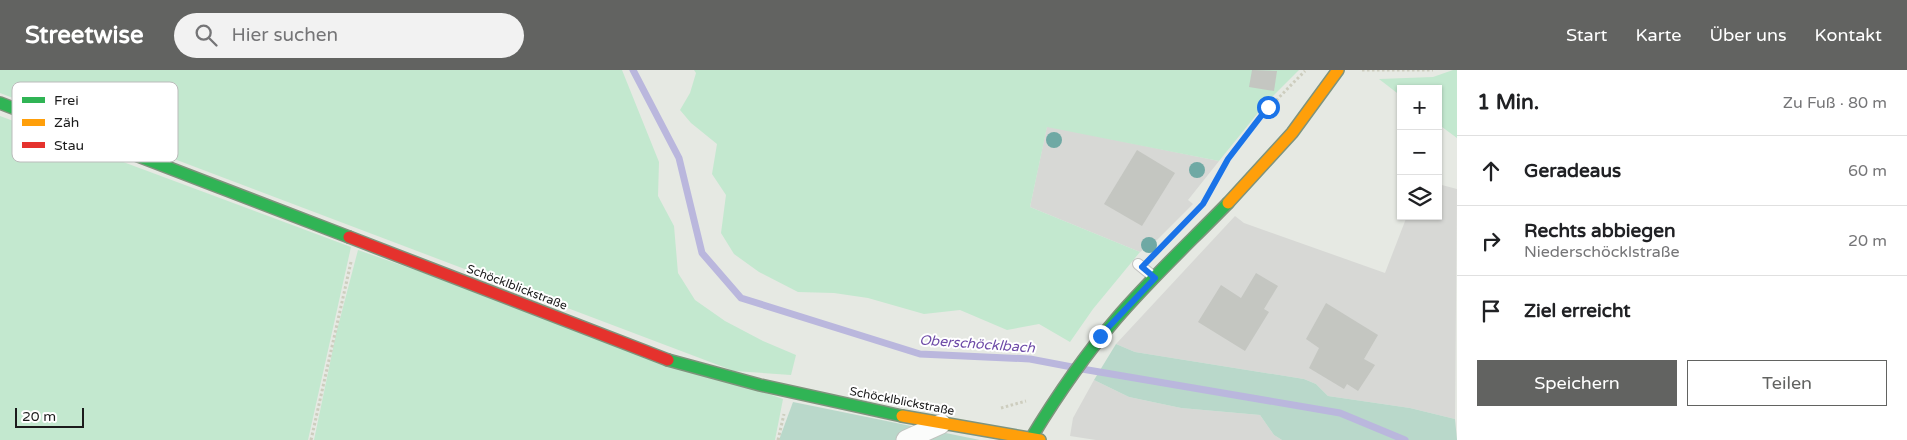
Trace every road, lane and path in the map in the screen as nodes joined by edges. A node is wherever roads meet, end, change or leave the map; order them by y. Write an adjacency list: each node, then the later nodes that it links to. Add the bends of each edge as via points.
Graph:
1 (1306, 70): 8 (path, via 1246,134)
2 (1338, 70): 11 (street, via 1277,153)
3 (1361, 70): 4 (path)
4 (1433, 70)
5 (0, 103): 6 (street, Schöcklblickstraße)
6 (12, 108)
7 (153, 162): 9 (street, Schöcklblickstraße)
8 (1215, 182)
9 (356, 240): 14 (street, Schöcklblickstraße, via 726,378); 15 (path)
10 (1138, 264): 11 (lane)
11 (1155, 278): 17 (street, via 1100,336 1060,390)
12 (1033, 398): 13 (path)
13 (999, 408)
14 (941, 424): 16 (street); 17 (street, Schöcklblickstraße)
15 (311, 440)
16 (906, 440)
17 (1034, 440)

